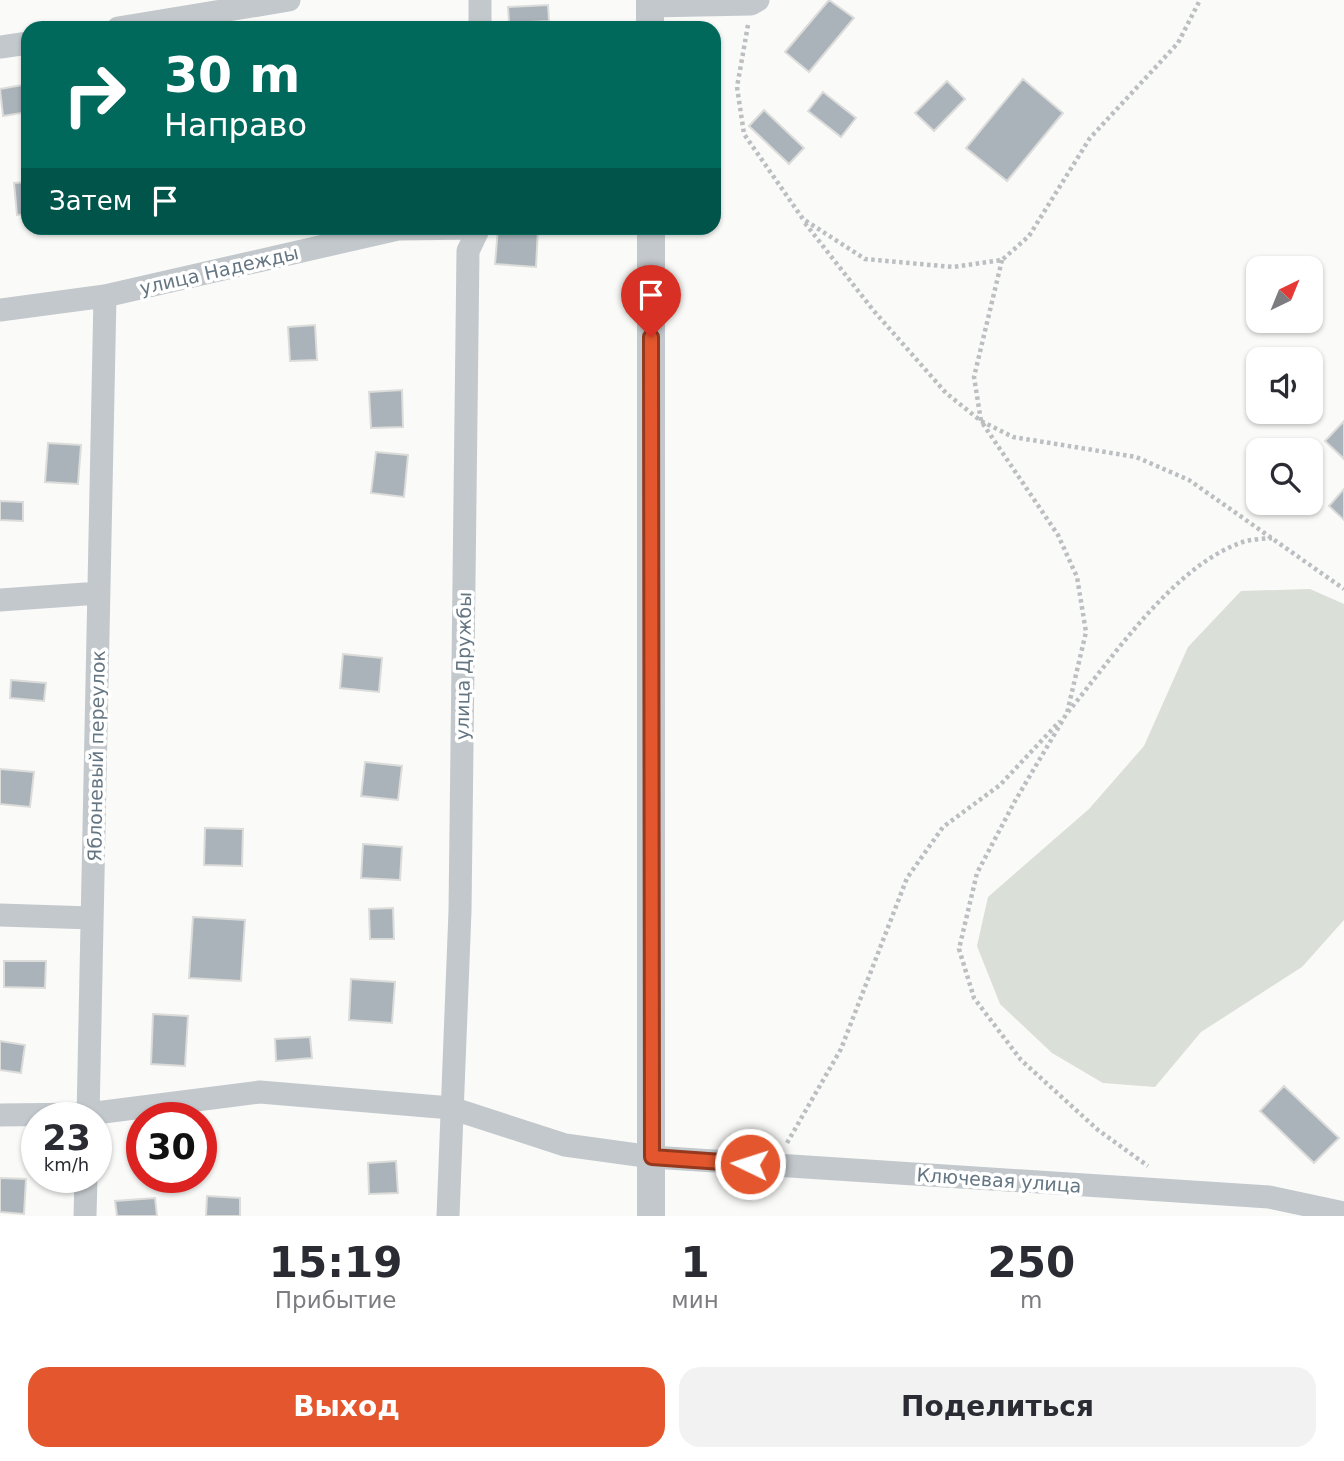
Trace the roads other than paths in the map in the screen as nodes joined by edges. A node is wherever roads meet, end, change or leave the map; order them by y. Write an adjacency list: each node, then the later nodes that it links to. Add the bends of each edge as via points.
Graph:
1 (289, 0): 5 (street)
2 (480, 0): 6 (street)
3 (755, 2): 4 (street)
4 (650, 11)
5 (161, 21)
6 (480, 21)
7 (21, 44): 8 (street)
8 (0, 47)
9 (372, 235): 12 (street, улица Надежды)
10 (476, 235): 19 (street, улица Дружбы, via 468,251 460,911)
11 (651, 235): 23 (street)
12 (105, 296): 13 (street, улица Надежды); 14 (street, Яблоневый переулок)
13 (0, 310)
14 (99, 593): 15 (street); 17 (street, Яблоневый переулок)
15 (0, 600)
16 (0, 915): 17 (street)
17 (92, 918): 18 (street, Яблоневый переулок)
18 (88, 1102)
19 (451, 1108): 20 (street, Ключевая улица, via 260,1092); 23 (street, Ключевая улица, via 565,1145); 27 (street, улица Дружбы)
20 (112, 1113)
21 (0, 1115): 22 (street, Ключевая улица)
22 (21, 1115)
23 (652, 1157): 25 (street, Ключевая улица, via 1269,1197); 28 (street)
24 (86, 1193): 26 (street)
25 (1344, 1213)
26 (85, 1216)
27 (449, 1216)
28 (651, 1216)

